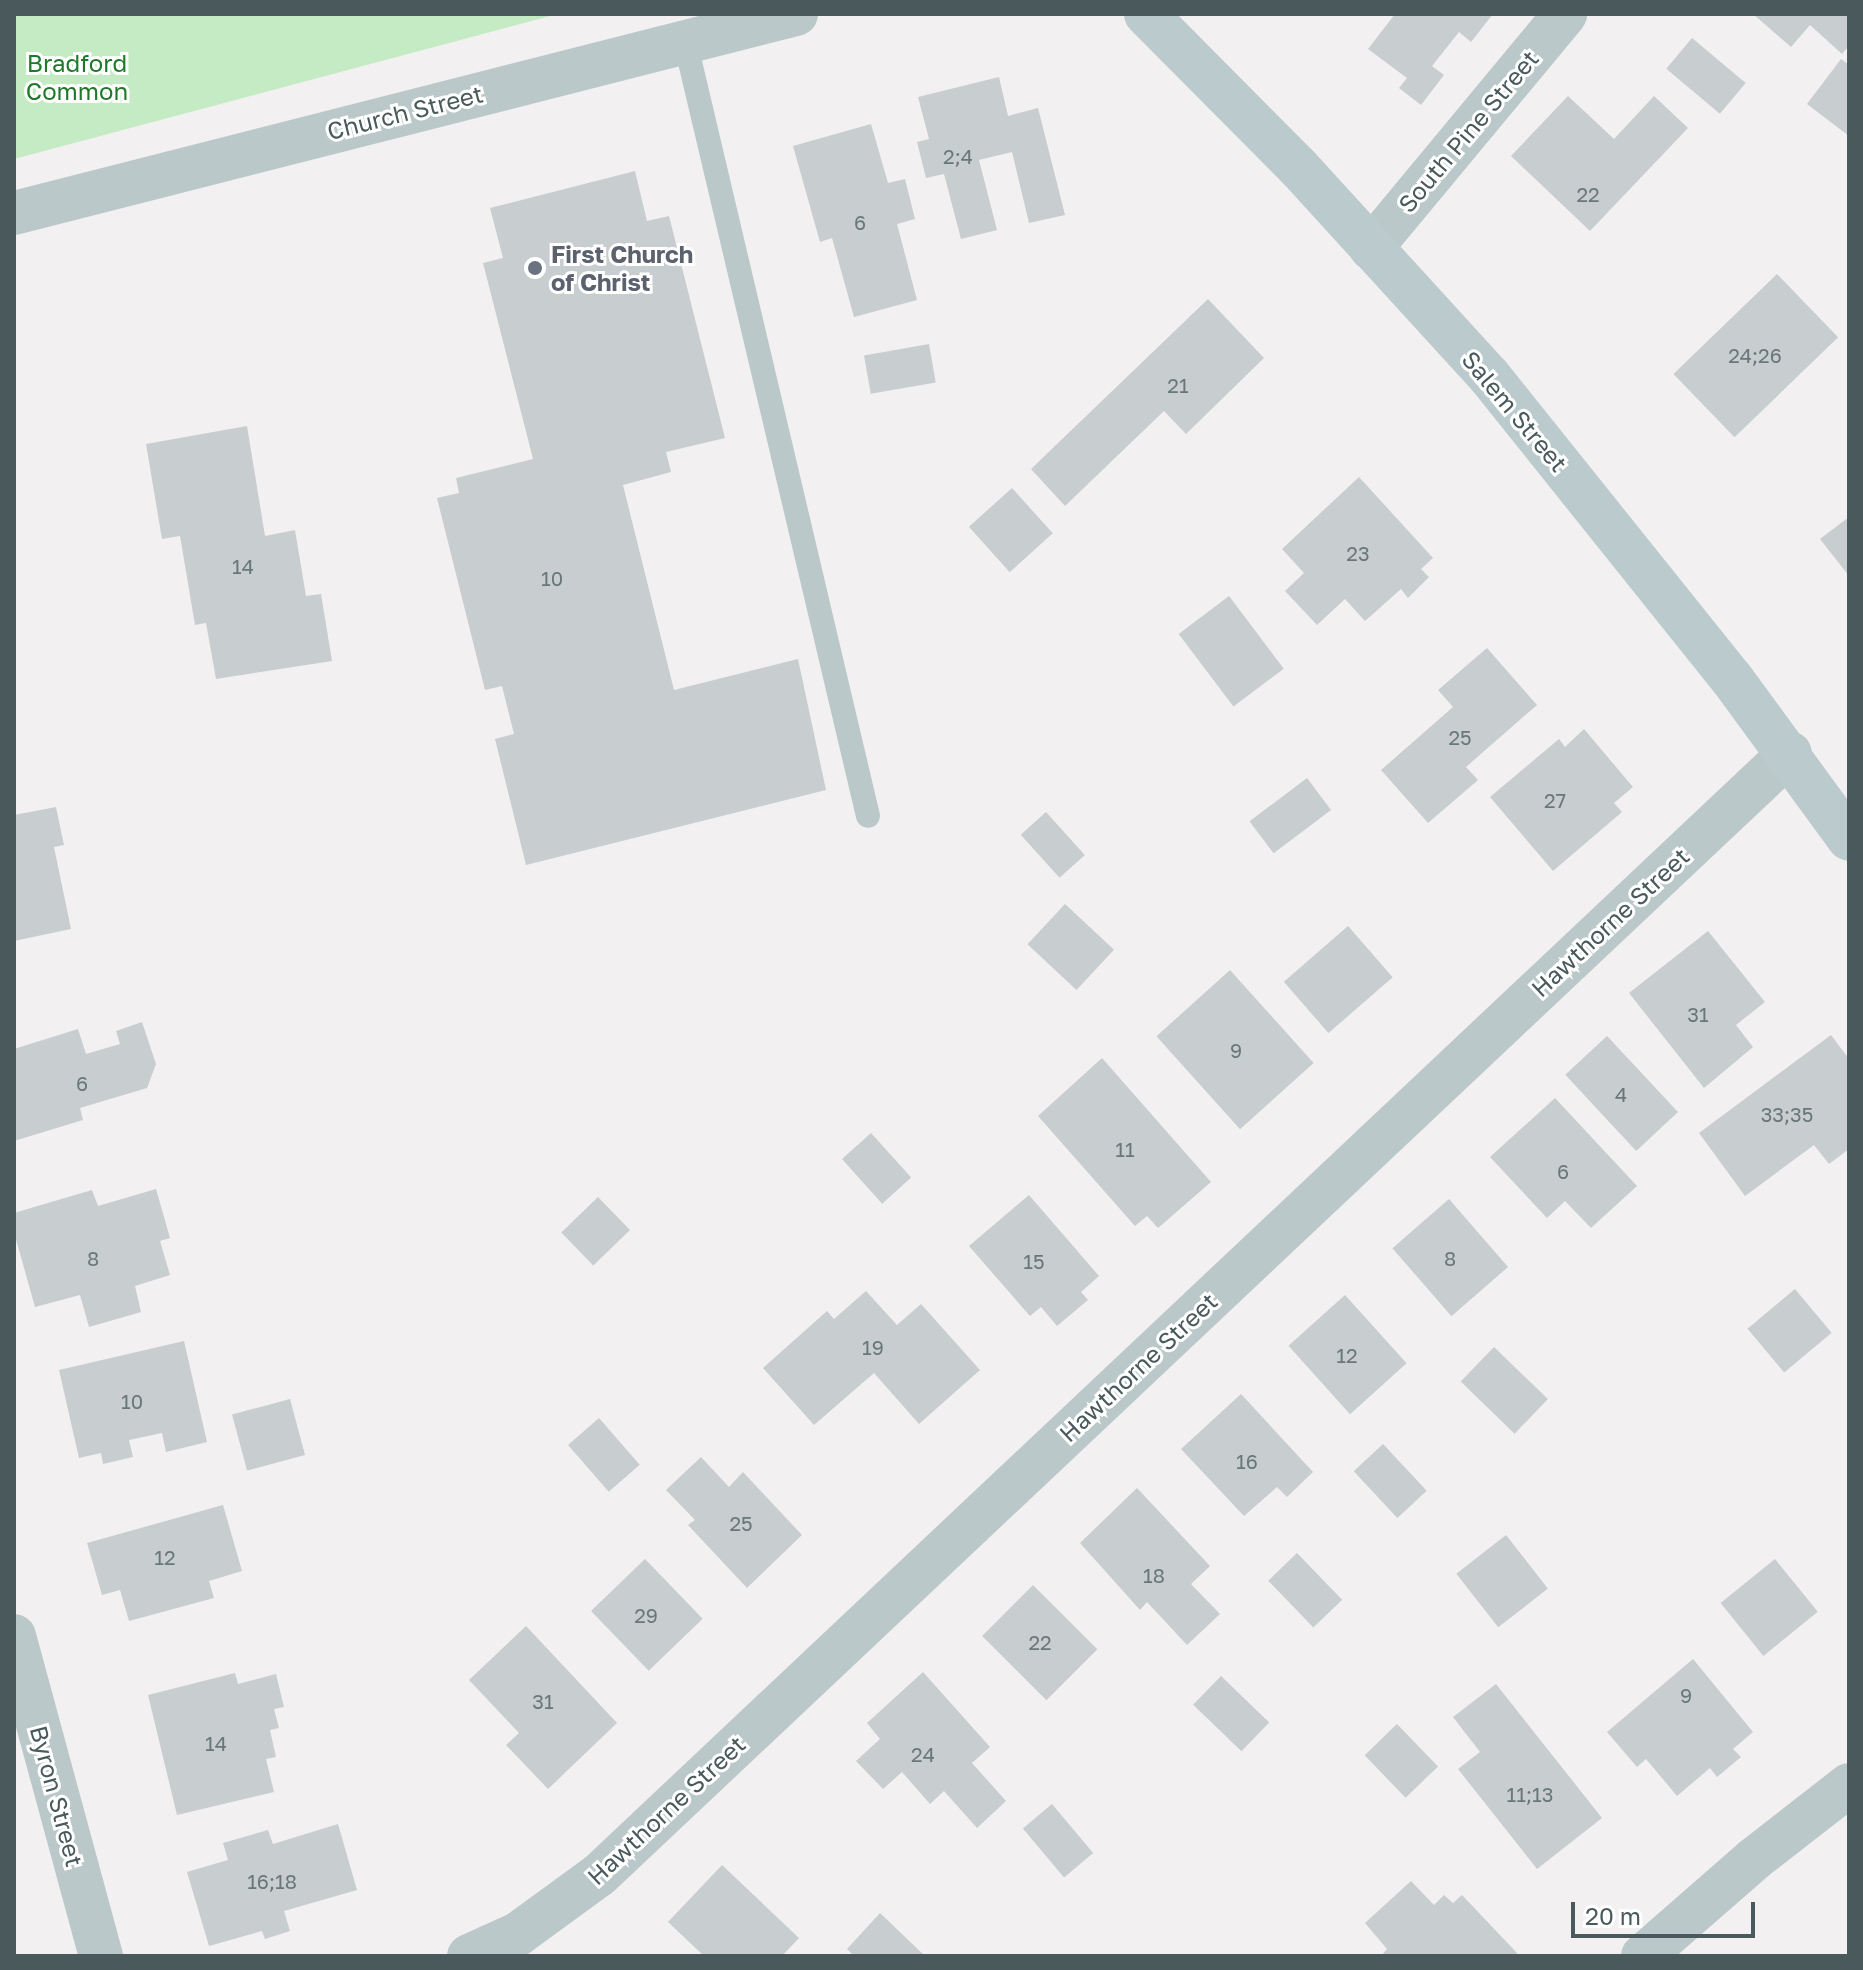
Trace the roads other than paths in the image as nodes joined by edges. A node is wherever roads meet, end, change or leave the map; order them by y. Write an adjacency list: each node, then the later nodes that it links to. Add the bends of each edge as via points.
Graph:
1 (796, 14): 4 (street, Church Street)
2 (1146, 14): 6 (main road, Salem Street)
3 (1565, 14): 6 (street, South Pine Street)
4 (686, 45): 5 (street, Church Street); 8 (lane)
5 (14, 213)
6 (1371, 248): 7 (main road, Salem Street, via 1489,376)
7 (1790, 753): 9 (main road, Salem Street); 13 (street, Hawthorne Street, via 599,1875 518,1934)
8 (868, 816)
9 (1843, 817)
10 (14, 1636): 12 (street, Byron Street)
11 (1849, 1785): 14 (street)
12 (101, 1956)
13 (469, 1956)
14 (1643, 1956)

